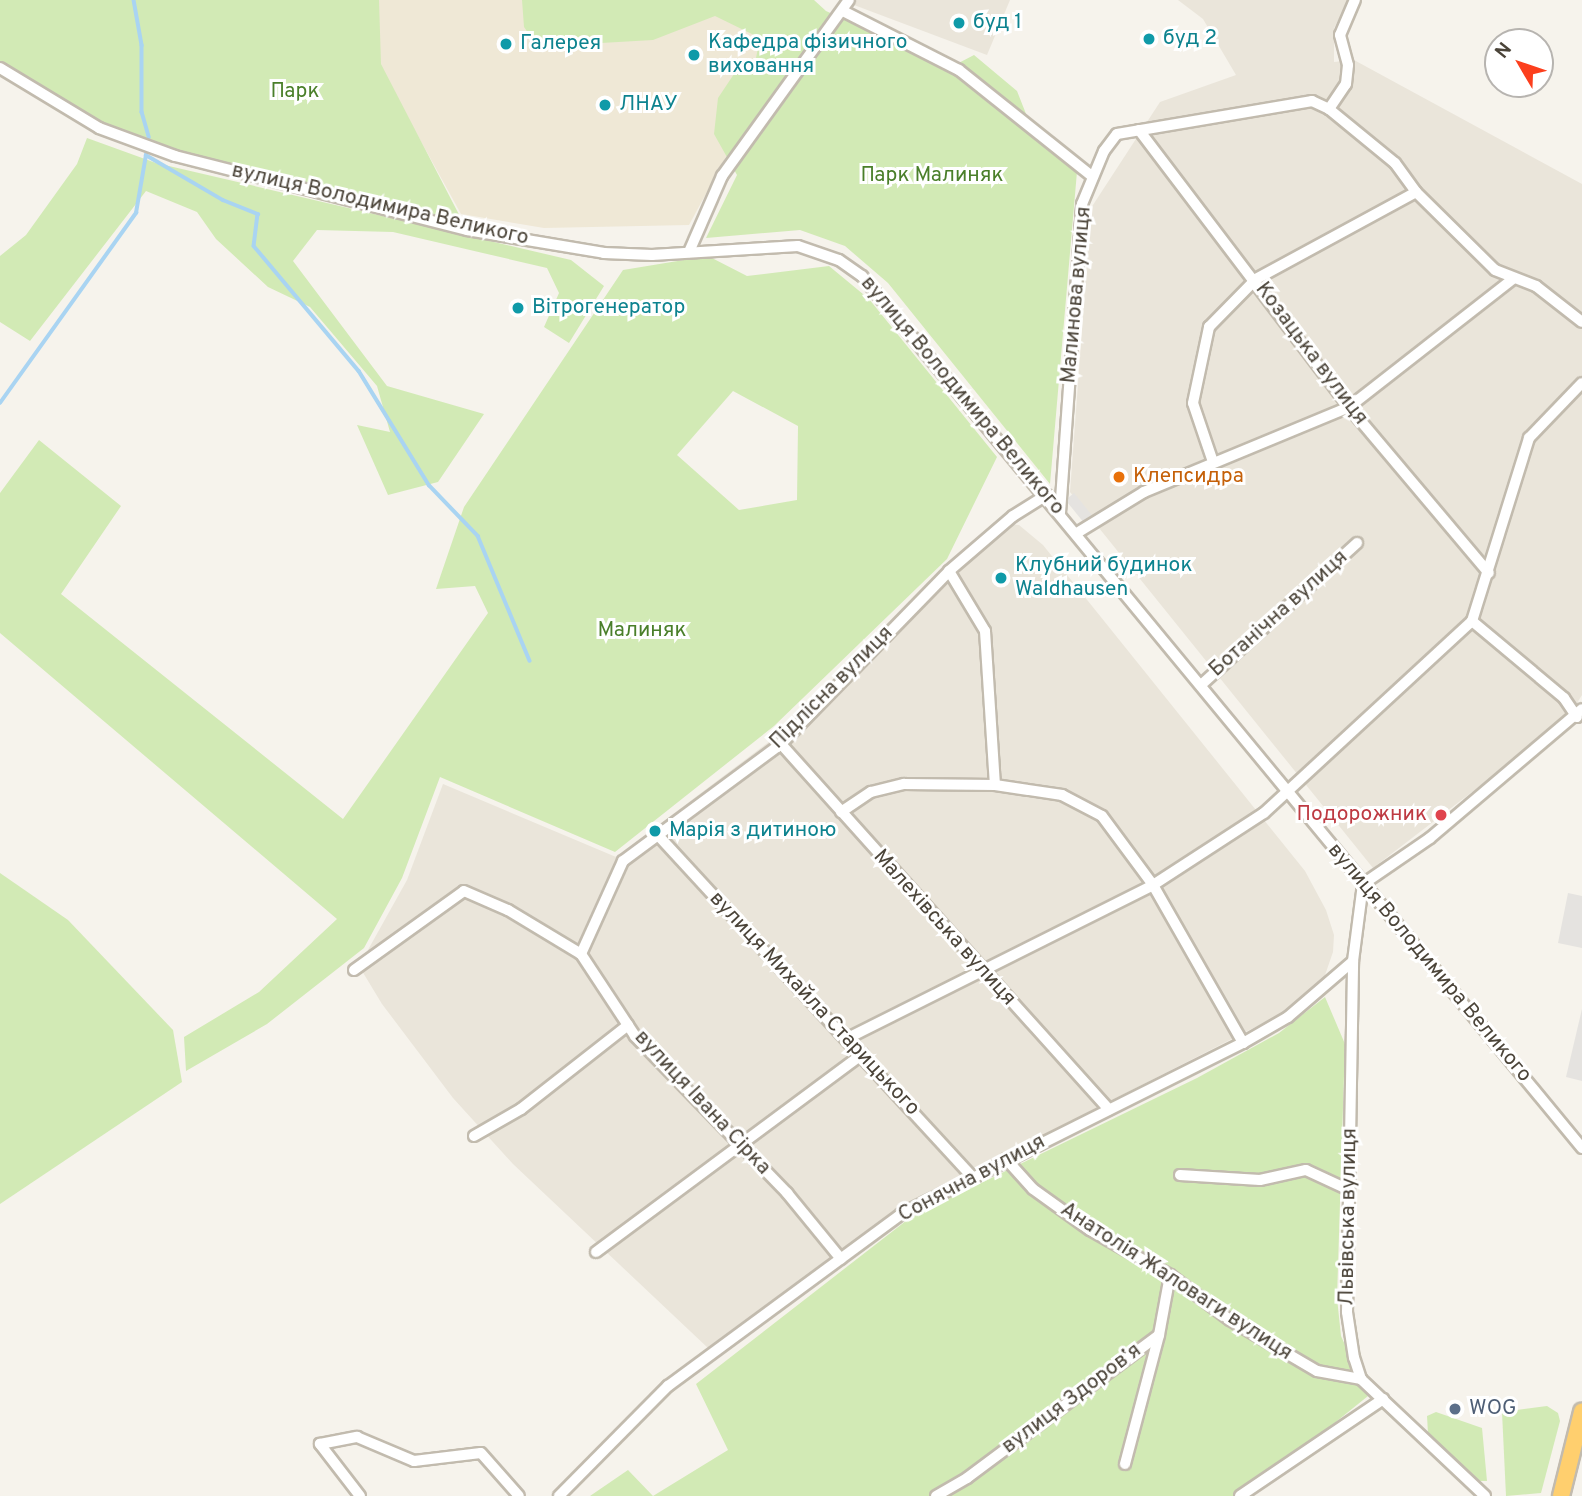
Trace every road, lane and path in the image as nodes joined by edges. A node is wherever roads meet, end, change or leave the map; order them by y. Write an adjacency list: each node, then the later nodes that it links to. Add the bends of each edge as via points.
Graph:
1 (849, 0): 3 (street)
2 (1355, 0): 5 (street, via 1340,35 1348,65 1346,84)
3 (843, 11): 7 (street, via 959,70); 9 (street, via 722,176)
4 (0, 68): 9 (street, вулиця Володимира Великого, via 99,128 175,156 467,230 604,253)
5 (1329, 109): 6 (street, Малинова вулиця, via 1312,101); 8 (street, via 1395,163)
6 (1139, 130): 7 (street, Малинова вулиця, via 1117,134); 10 (street, Козацька вулиця)
7 (1093, 177): 17 (street, Малинова вулиця, via 1082,204)
8 (1416, 192): 10 (street); 11 (street, via 1495,270)
9 (689, 252): 16 (street, вулиця Володимира Великого, via 798,247 839,260 879,292)
10 (1256, 279): 14 (street, Козацька вулиця); 15 (street, via 1209,327 1194,403)
11 (1513, 279): 12 (street, via 1536,286); 14 (street)
12 (1582, 322)
13 (1582, 383): 21 (street, via 1530,438)
14 (1349, 407): 15 (street); 21 (street, Козацька вулиця)
15 (1213, 462): 18 (street, via 1144,492)
16 (1047, 495): 17 (street, вулиця Володимира Великого); 20 (street, Підлісна вулиця, via 1013,516)
17 (1060, 513): 18 (street, вулиця Володимира Великого)
18 (1077, 533): 23 (street, вулиця Володимира Великого)
19 (1357, 543): 23 (street, Ботанічна вулиця)
20 (949, 571): 25 (street, Підлісна вулиця); 26 (street, via 985,631)
21 (1489, 573): 22 (street)
22 (1472, 621): 24 (street); 27 (street)
23 (1201, 685): 27 (street, вулиця Володимира Великого)
24 (1579, 713): 30 (street, via 1430,838)
25 (780, 744): 28 (street, Малехівська вулиця); 29 (street, Підлісна вулиця)
26 (995, 785): 28 (street, via 904,784 871,792); 31 (street, via 1062,795 1102,816)
27 (1287, 790): 30 (street, вулиця Володимира Великого); 31 (street, via 1264,813)
28 (841, 812): 35 (street, Малехівська вулиця)
29 (656, 833): 32 (street, Підлісна вулиця, via 623,862); 37 (street, вулиця Михайла Старицького)
30 (1363, 884): 33 (street, Львівська вулиця); 43 (street, вулиця Володимира Великого)
31 (1153, 885): 35 (street); 38 (street)
32 (581, 954): 34 (street, вулиця Івана Сірка, via 508,910 464,891); 36 (street, вулиця Івана Сірка)
33 (1353, 961): 38 (street, Сонячна вулиця, via 1288,1017); 47 (street, Львівська вулиця)
34 (354, 970)
35 (982, 972): 37 (street); 40 (street, Малехівська вулиця)
36 (628, 1025): 41 (street, via 521,1109); 42 (street, вулиця Івана Сірка)
37 (848, 1038): 39 (street, вулиця Михайла Старицького)
38 (1243, 1043): 40 (street, Сонячна вулиця)
39 (863, 1054): 42 (street); 46 (street, вулиця Михайла Старицького)
40 (1109, 1110): 44 (street, Сонячна вулиця)
41 (474, 1136)
42 (741, 1146): 48 (street); 49 (street, вулиця Івана Сірка)
43 (1582, 1148)
44 (1006, 1159): 46 (street, Сонячна вулиця); 50 (street, Анатолія Жаловаги вулиця, via 1033,1189 1090,1230)
45 (1180, 1175): 47 (street, via 1260,1180 1306,1170)
46 (971, 1176): 49 (street, Сонячна вулиця, via 901,1214)
47 (1349, 1189): 52 (street, Львівська вулиця, via 1346,1312)
48 (596, 1252)
49 (841, 1259): 58 (street, Сонячна вулиця, via 668,1386)
50 (1170, 1275): 51 (street, вулиця Здоровʼя); 52 (street, Анатолія Жаловаги вулиця, via 1230,1320 1317,1371)
51 (1159, 1335): 55 (street); 59 (street, вулиця Здоровʼя, via 967,1478)
52 (1361, 1379): 53 (street)
53 (1383, 1399): 60 (street); 61 (street)
54 (1582, 1412): 62 (highway)
55 (1125, 1464)
56 (360, 1496): 57 (street, via 320,1444 358,1437 414,1461 481,1453)
57 (519, 1496)
58 (559, 1496)
59 (936, 1496)
60 (1240, 1496)
61 (1485, 1496)
62 (1561, 1496)

